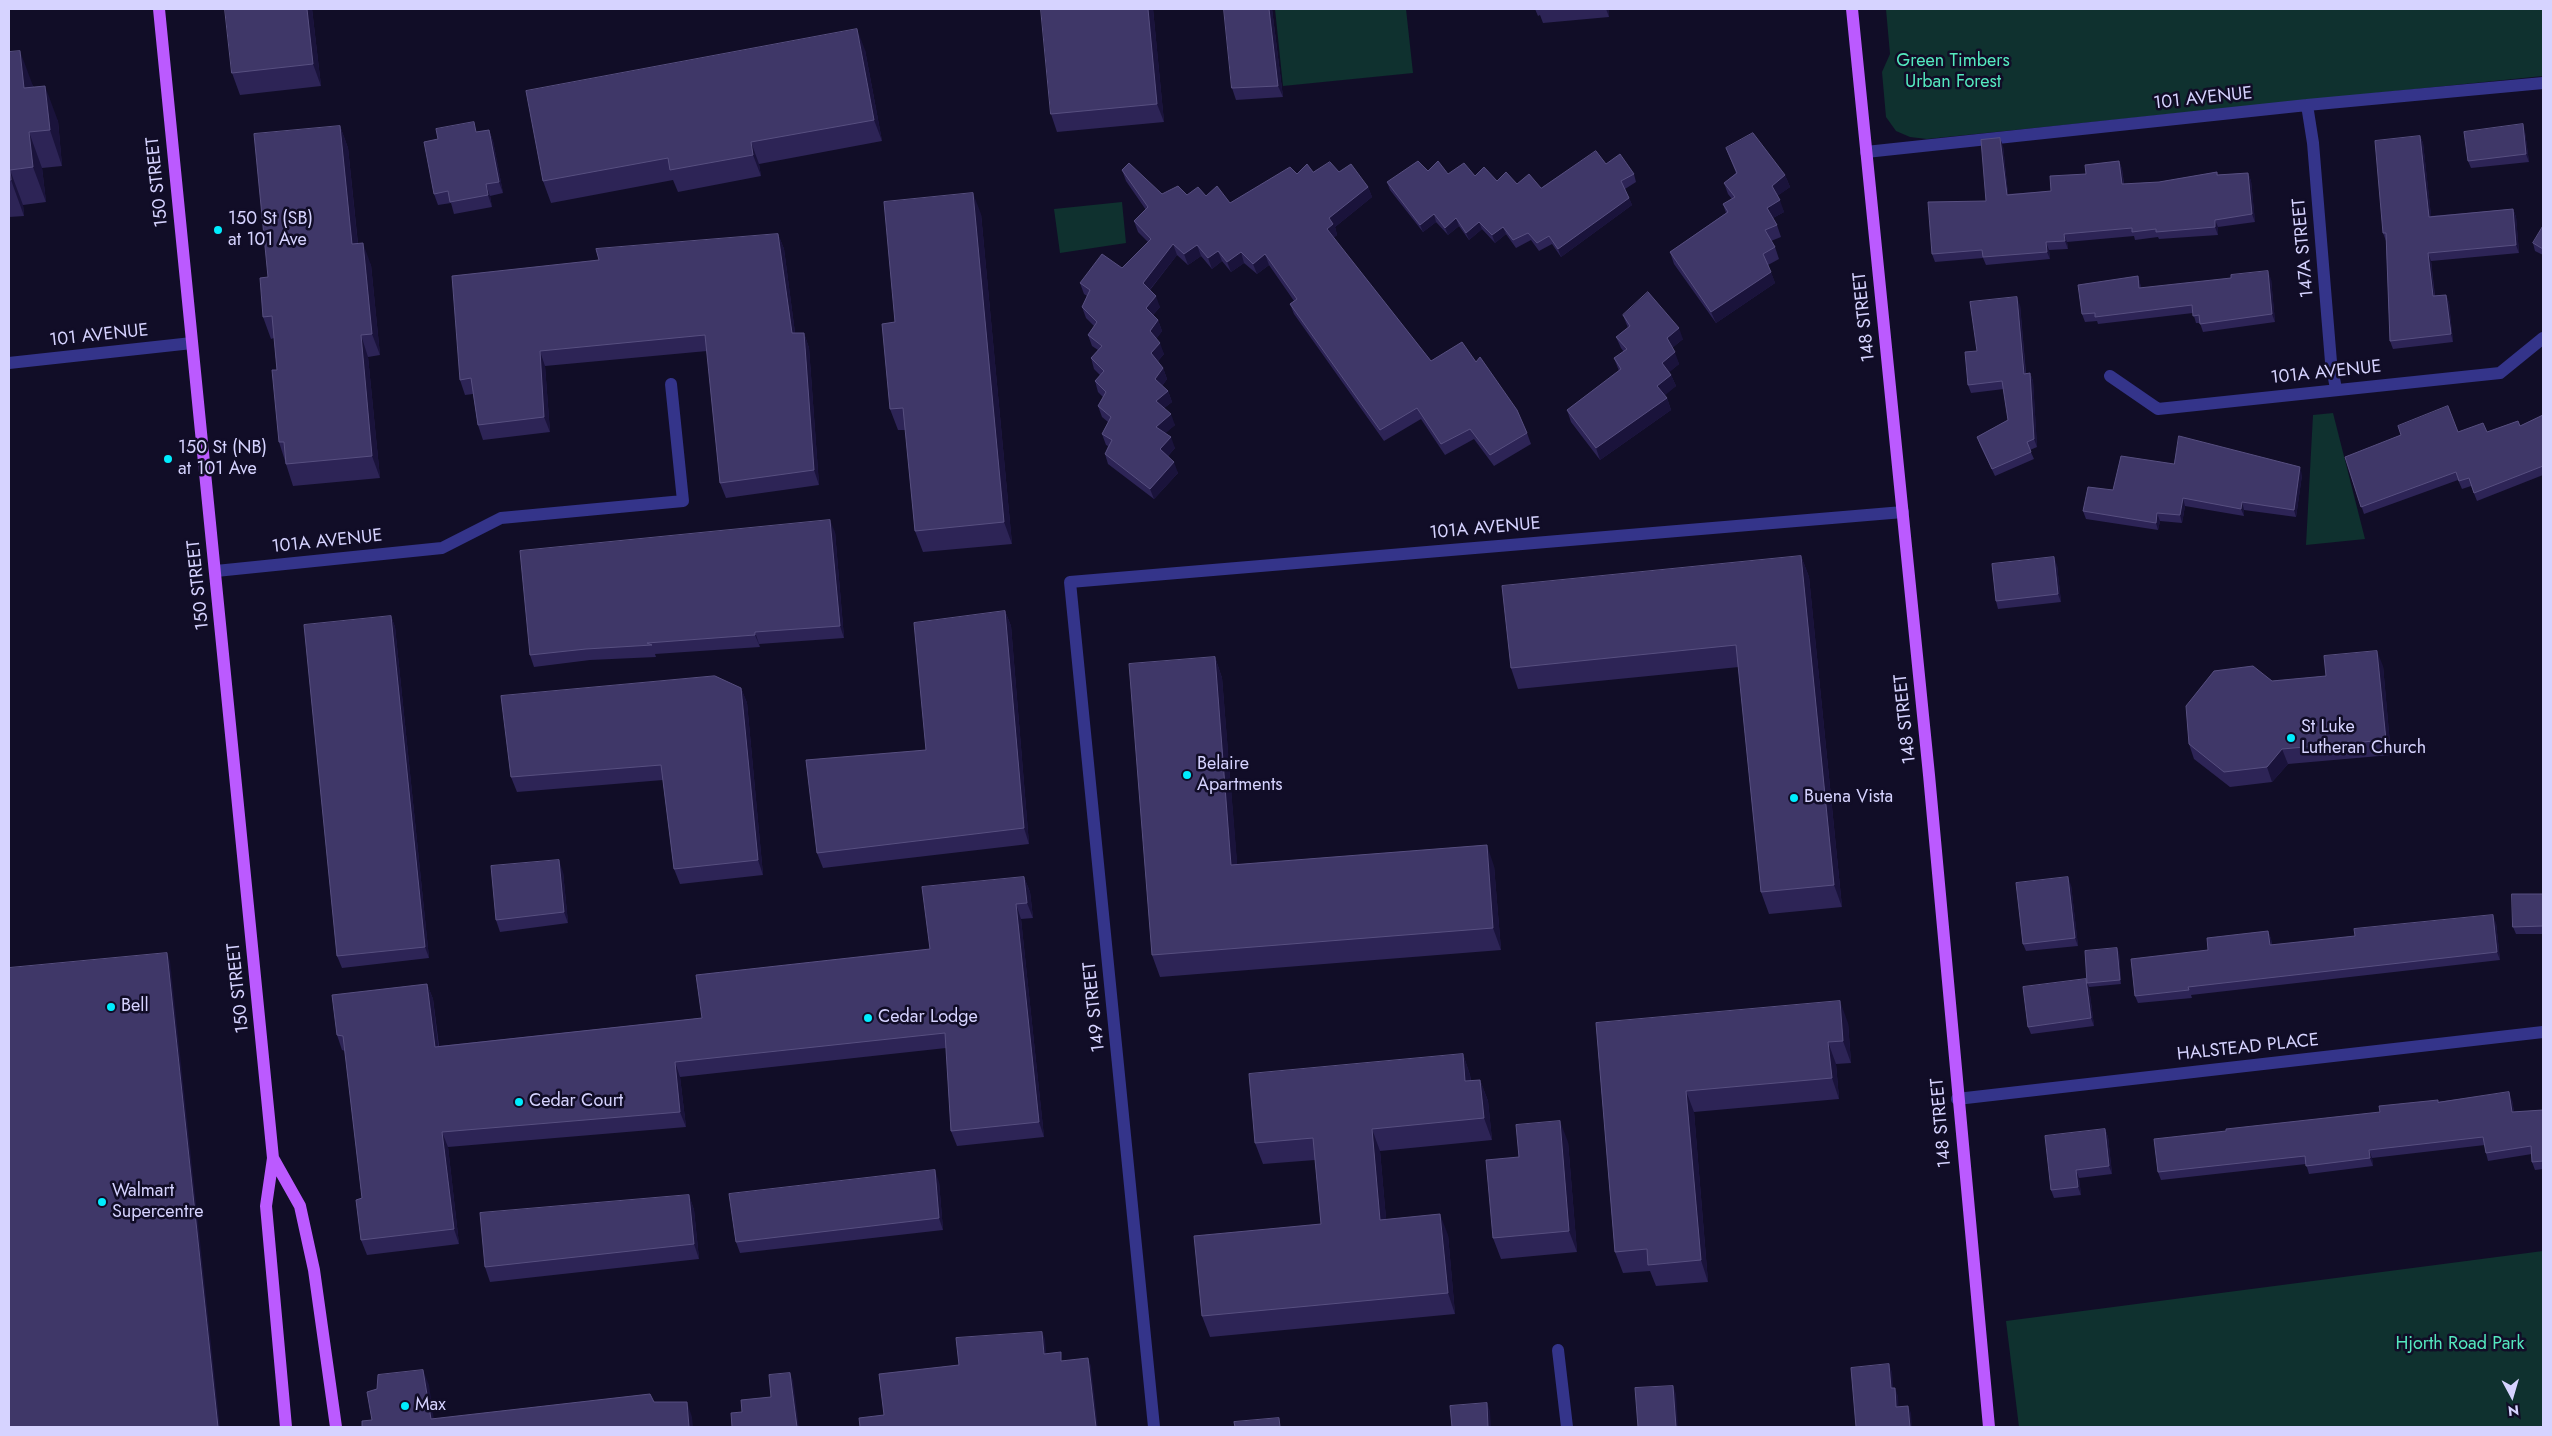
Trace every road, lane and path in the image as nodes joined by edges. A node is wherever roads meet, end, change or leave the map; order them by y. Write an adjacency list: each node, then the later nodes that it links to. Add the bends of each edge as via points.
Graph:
1 (159, 9): 7 (main road, 150 STREET)
2 (1852, 9): 5 (main road, 148 STREET)
3 (2543, 83): 4 (street, 101 AVENUE)
4 (2307, 105): 5 (street, 101 AVENUE); 11 (street, 147A STREET)
5 (1866, 152): 12 (main road, 148 STREET)
6 (2543, 338): 11 (street, 101A AVENUE, via 2500,373)
7 (192, 343): 8 (street, 101 AVENUE); 13 (main road, 150 STREET)
8 (9, 363)
9 (2110, 376): 11 (street, 101A AVENUE, via 2158,409)
10 (671, 384): 13 (street, 101A AVENUE, via 683,501 501,518 442,548)
11 (2336, 389)
12 (1903, 512): 14 (street, 101A AVENUE); 16 (main road, 148 STREET)
13 (216, 571): 17 (main road, 150 STREET)
14 (1070, 582): 21 (street, 149 STREET)
15 (2543, 1032): 16 (street, HALSTEAD PLACE)
16 (1957, 1099): 23 (main road, 148 STREET)
17 (273, 1158): 19 (main road, 150 STREET, via 266,1206); 20 (main road, 150 STREET, via 300,1206 314,1270)
18 (1558, 1350): 22 (street)
19 (286, 1427)
20 (336, 1427)
21 (1154, 1427)
22 (1566, 1427)
23 (1989, 1427)

